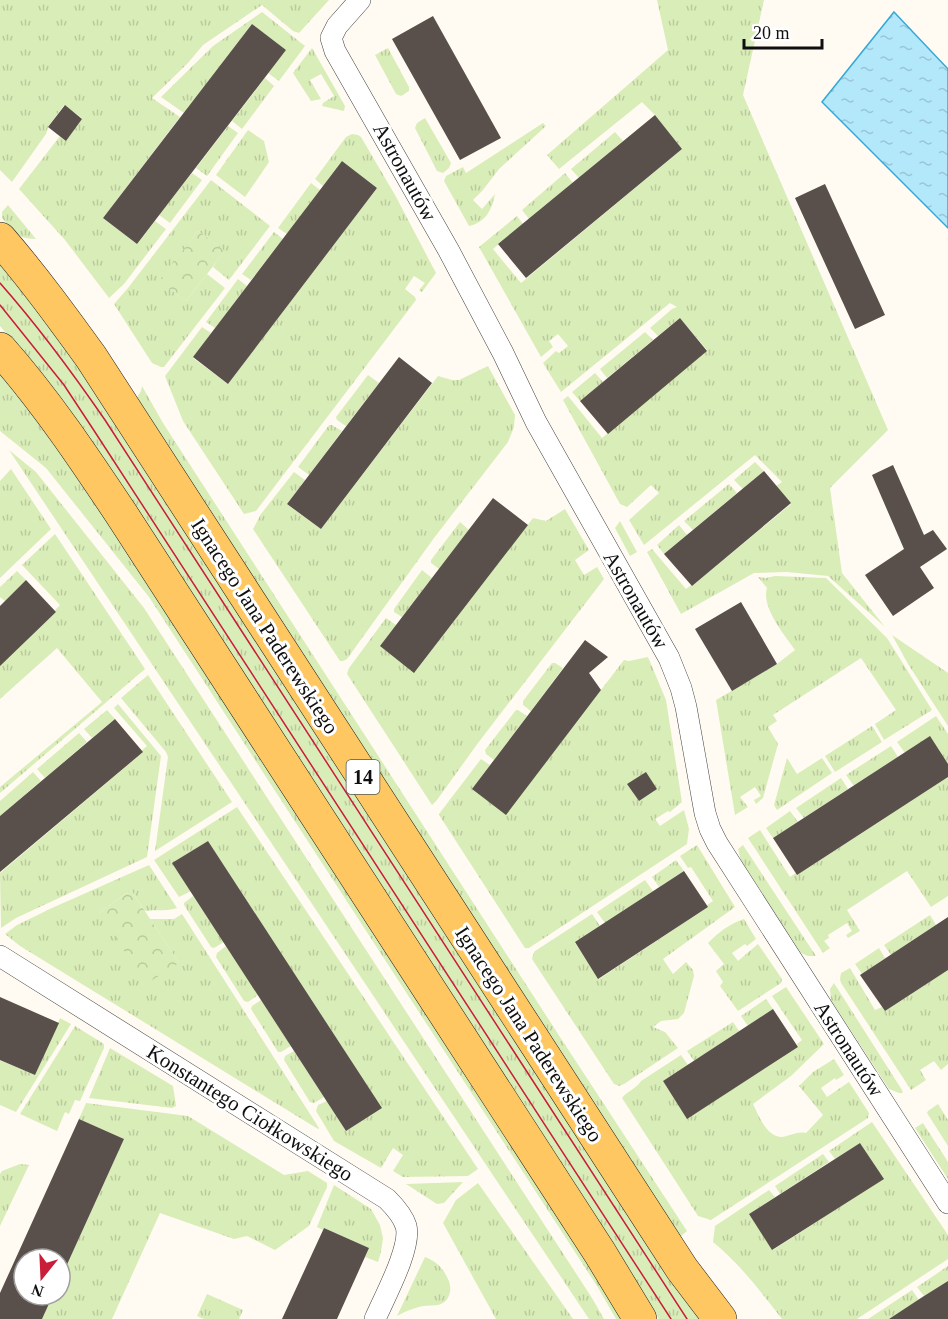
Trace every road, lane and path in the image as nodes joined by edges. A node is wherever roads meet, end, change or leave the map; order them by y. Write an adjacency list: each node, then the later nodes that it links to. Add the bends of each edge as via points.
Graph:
1 (360, 0): 5 (street, Astronautów, via 331,38 335,51 669,658 686,707 710,830)
2 (0, 239): 8 (main road, Ignacego Jana Paderewskiego / 14, via 91,357 682,1269)
3 (0, 349): 7 (main road, via 48,407 123,515)
4 (0, 956): 6 (street, Konstantego Ciołkowskiego, via 387,1198 406,1225 407,1239)
5 (948, 1203)
6 (375, 1319)
7 (640, 1319)
8 (720, 1319)

